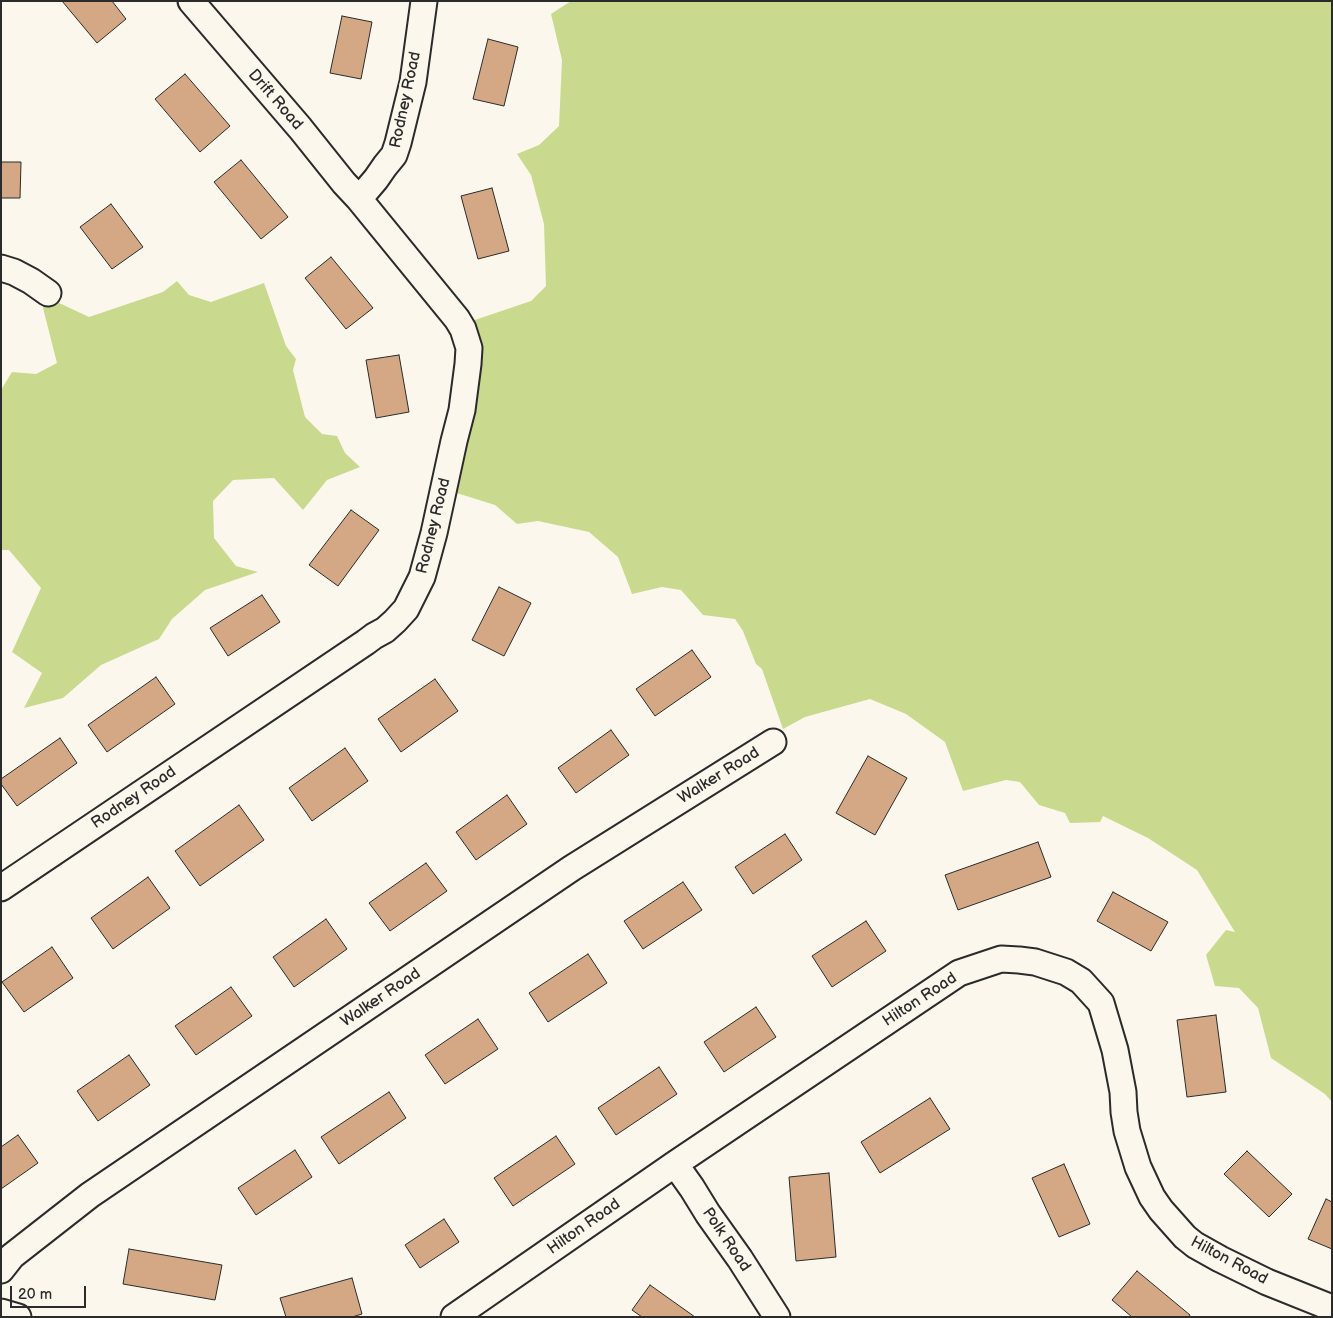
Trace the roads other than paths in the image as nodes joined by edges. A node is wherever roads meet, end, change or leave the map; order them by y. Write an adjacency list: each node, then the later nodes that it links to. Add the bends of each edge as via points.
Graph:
1 (191, 1): 3 (street, Drift Road)
2 (424, 1): 3 (street, Rodney Road, via 413,82 398,143 394,155)
3 (360, 199): 7 (street, Rodney Road, via 457,319 469,348 462,410 434,533 422,577 406,609 385,630)
4 (1, 268): 5 (street, via 31,281)
5 (48, 293)
6 (773, 742): 9 (street, Walker Road, via 572,868 90,1195 12,1256)
7 (1, 888)
8 (675, 1164): 10 (street, Hilton Road, via 960,973 1001,959 1035,962 1066,972 1081,981 1101,1002 1115,1050 1127,1131 1135,1158 1152,1197 1173,1224 1195,1245 1220,1259); 13 (street, Hilton Road); 14 (street, Polk Road)
9 (1, 1270)
10 (1332, 1308)
11 (1, 1312): 12 (street)
12 (18, 1317)
13 (454, 1317)
14 (777, 1317)

